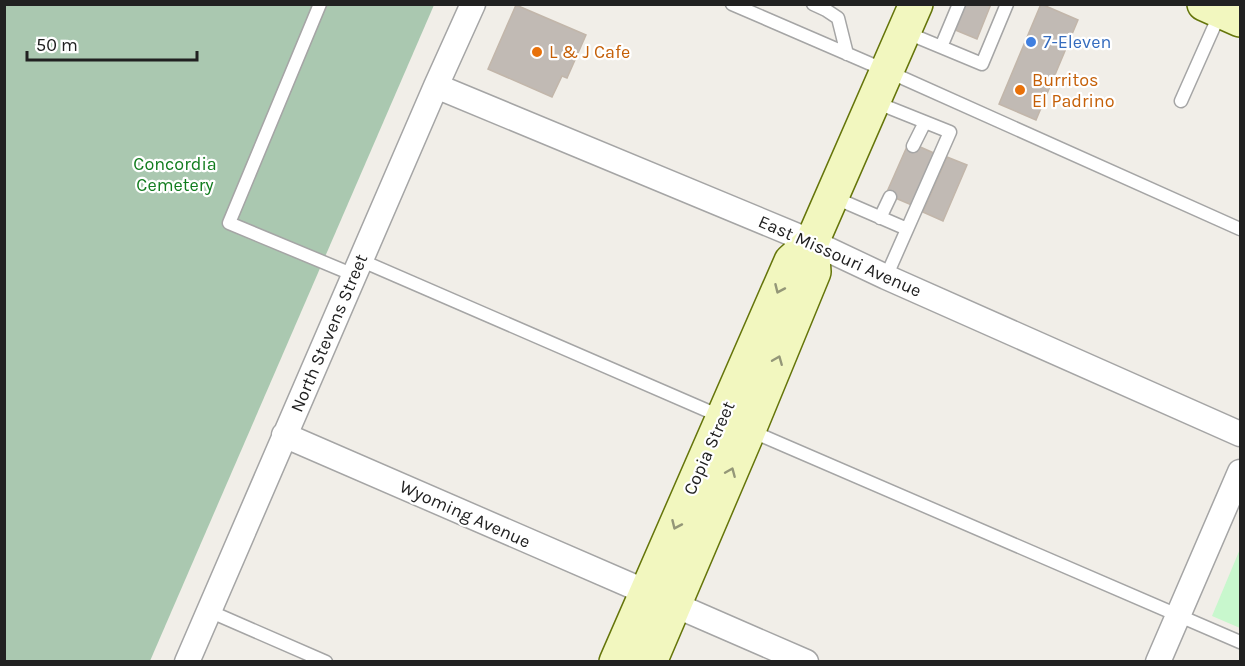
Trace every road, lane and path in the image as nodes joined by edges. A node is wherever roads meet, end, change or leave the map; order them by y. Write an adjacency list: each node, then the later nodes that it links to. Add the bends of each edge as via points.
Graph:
1 (320, 4): 23 (lane, via 229,223)
2 (473, 4): 12 (street, North Stevens Street)
3 (732, 4): 10 (lane)
4 (813, 4): 10 (lane, via 838,18)
5 (958, 4): 9 (lane)
6 (1007, 4): 9 (lane, via 982,64)
7 (1222, 12): 13 (lane)
8 (910, 18): 9 (lane); 11 (main road, Copia Street)
9 (940, 47)
10 (846, 54): 11 (lane)
11 (887, 71): 14 (main road, Copia Street); 21 (lane)
12 (436, 86): 22 (street, East Missouri Avenue); 23 (street, North Stevens Street)
13 (1181, 101)
14 (874, 102): 15 (lane); 17 (main road, Copia Street)
15 (925, 122): 16 (lane); 20 (lane, via 950,132)
16 (913, 146)
17 (832, 197): 19 (lane); 22 (main road, Copia Street)
18 (890, 197): 19 (lane)
19 (880, 218): 20 (lane)
20 (907, 229): 24 (lane)
21 (1240, 229)
22 (812, 242): 24 (street, East Missouri Avenue); 25 (main road, Copia Street, via 814,272)
23 (357, 267): 25 (lane); 27 (street, North Stevens Street)
24 (886, 277): 26 (street, East Missouri Avenue)
25 (736, 424): 29 (main road, Copia Street); 31 (lane)
26 (1240, 434)
27 (284, 435): 29 (street, Wyoming Avenue); 30 (street, North Stevens Street)
28 (1240, 472): 31 (street)
29 (661, 599): 35 (main road, Copia Street); 36 (main road, Copia Street); 37 (street, Wyoming Avenue)
30 (209, 611): 33 (street, North Stevens Street); 34 (lane)
31 (1178, 615): 32 (lane); 38 (street)
32 (1240, 642)
33 (187, 662)
34 (326, 662)
35 (616, 662)
36 (651, 662)
37 (806, 662)
38 (1158, 662)

